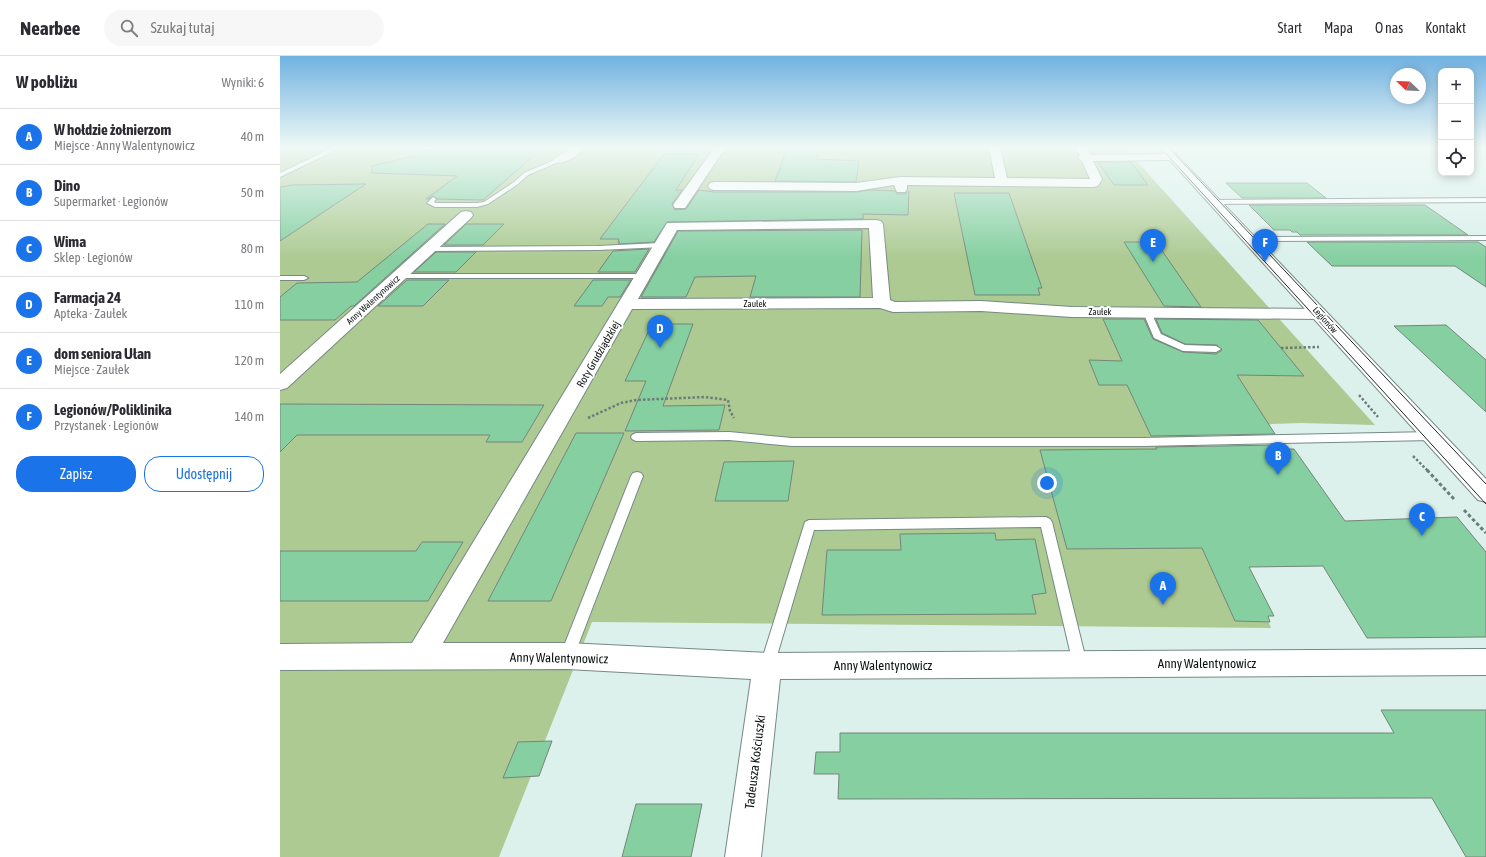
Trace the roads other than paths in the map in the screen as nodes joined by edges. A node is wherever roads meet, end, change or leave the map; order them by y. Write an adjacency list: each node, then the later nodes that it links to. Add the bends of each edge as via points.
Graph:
1 (514, 184): 6 (lane, via 486,203 477,205 435,205 430,203)
2 (695, 184): 9 (street)
3 (916, 184): 5 (street, via 856,187)
4 (1197, 184): 8 (street, Legionów)
5 (714, 186)
6 (433, 199)
7 (1486, 200): 8 (lane)
8 (1214, 202): 12 (street, Legionów)
9 (680, 205)
10 (466, 215): 14 (street, Anny Walentynowicz)
11 (1486, 238): 12 (lane)
12 (1248, 239): 22 (street, Legionów)
13 (660, 245): 14 (lane); 16 (street, Roty Grudziądzkiej); 20 (street, Roty Grudziądzkiej, via 672,226 876,224)
14 (430, 249): 15 (street, Anny Walentynowicz)
15 (399, 276): 16 (lane); 24 (street, Anny Walentynowicz)
16 (643, 276): 19 (street, Roty Grudziądzkiej)
17 (280, 278): 18 (lane)
18 (304, 278)
19 (627, 304): 20 (street, Zaułek); 31 (street, Roty Grudziądzkiej)
20 (882, 304): 21 (street, Zaułek, via 893,307 981,306 1072,312)
21 (1147, 312): 22 (street, Zaułek); 23 (lane, via 1157,336 1183,348)
22 (1318, 314): 26 (street, Legionów)
23 (1216, 349)
24 (280, 384)
25 (636, 436): 26 (lane, via 729,436 792,442 1143,442)
26 (1432, 436): 28 (street, Legionów)
27 (637, 476): 29 (lane)
28 (1486, 494)
29 (567, 656): 31 (street, Anny Walentynowicz); 34 (street, Anny Walentynowicz)
30 (280, 657): 31 (street, Anny Walentynowicz)
31 (420, 657)
32 (1486, 662): 33 (street, Anny Walentynowicz)
33 (1080, 664): 34 (street, Anny Walentynowicz); 34 (lane, via 1046,522 808,525)
34 (766, 666): 35 (street, Tadeusza Kościuszki)
35 (743, 857)

